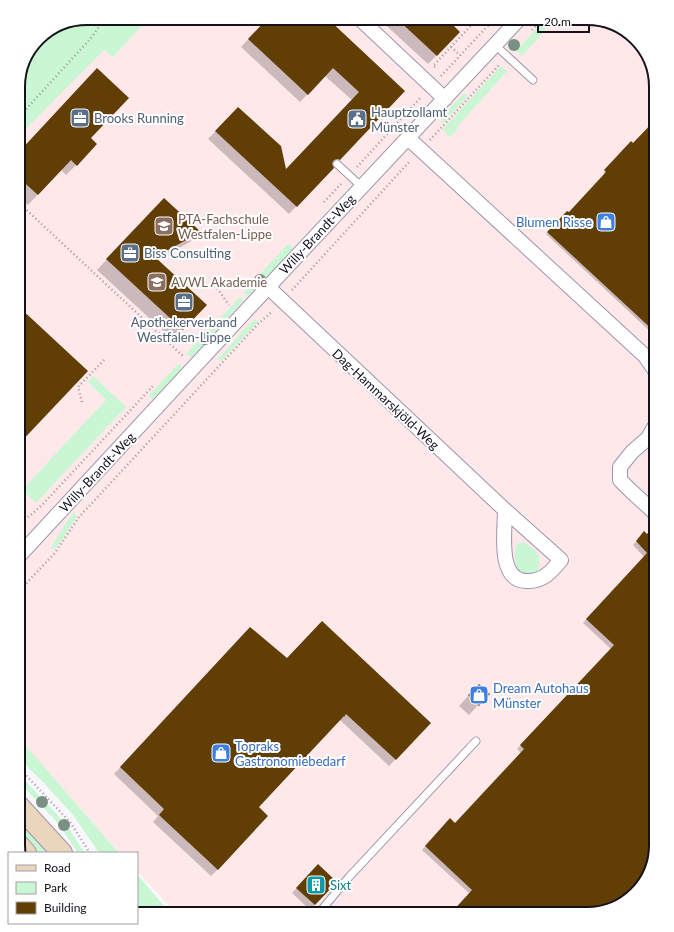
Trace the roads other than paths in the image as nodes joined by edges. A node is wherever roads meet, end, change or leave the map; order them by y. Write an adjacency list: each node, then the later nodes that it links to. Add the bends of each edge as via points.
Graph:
1 (367, 25): 5 (street)
2 (514, 25): 3 (street, Willy-Brandt-Weg)
3 (495, 45): 4 (lane); 5 (street, Willy-Brandt-Weg)
4 (533, 80)
5 (445, 99): 6 (street, Willy-Brandt-Weg)
6 (408, 138): 8 (street, Willy-Brandt-Weg); 10 (street)
7 (337, 164): 8 (lane)
8 (362, 187): 9 (street, Willy-Brandt-Weg)
9 (268, 287): 13 (street, Dag-Hammarskjöld-Weg); 14 (street, Willy-Brandt-Weg)
10 (649, 362)
11 (649, 436): 12 (street, via 620,467 620,480)
12 (649, 508)
13 (505, 510): 13 (street, Dag-Hammarskjöld-Weg, via 561,560 550,573 539,580 518,580 508,570 505,560)
14 (25, 549)
15 (476, 741): 18 (lane)
16 (25, 813): 17 (main road)
17 (61, 852)
18 (324, 907)

